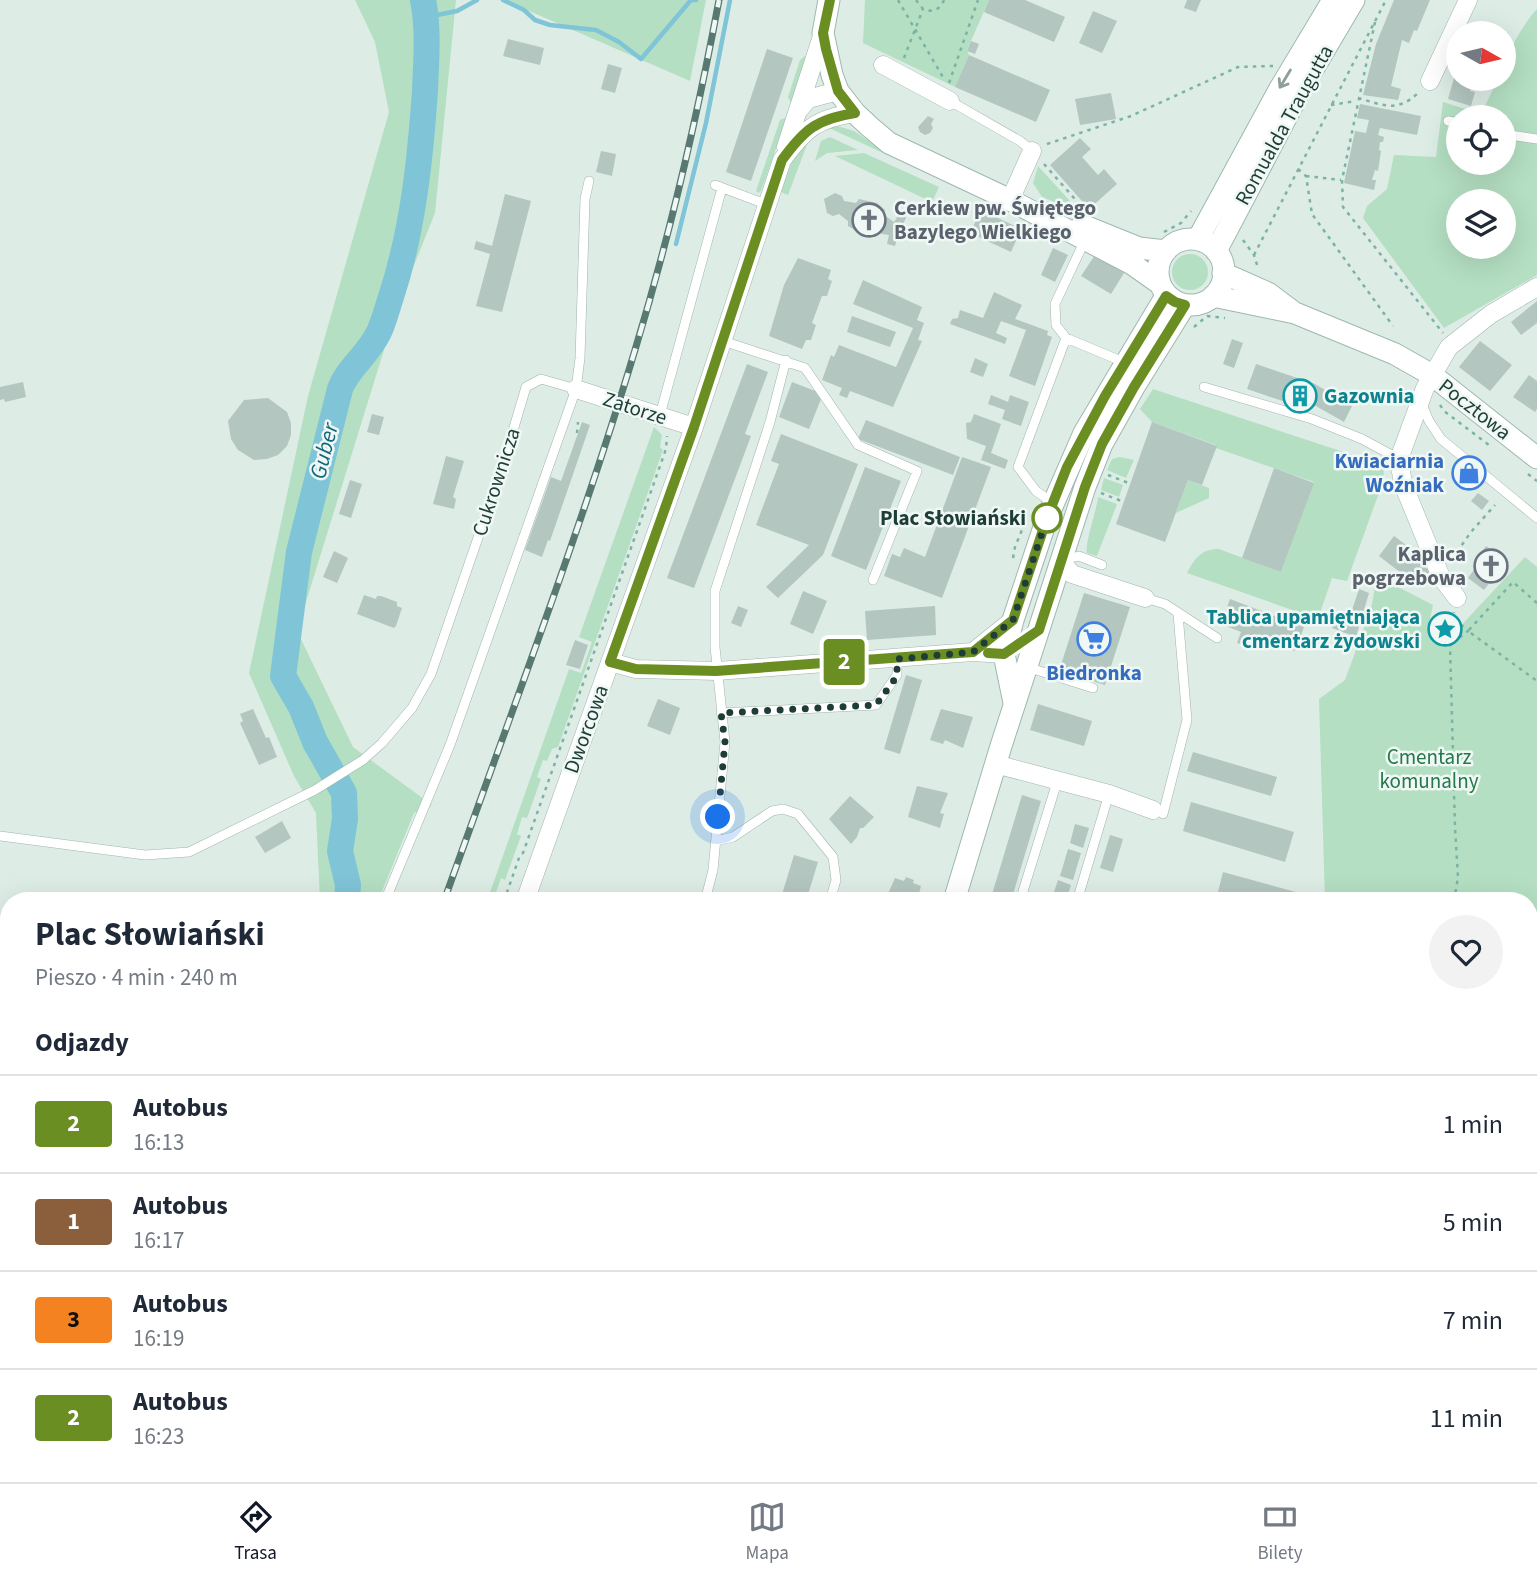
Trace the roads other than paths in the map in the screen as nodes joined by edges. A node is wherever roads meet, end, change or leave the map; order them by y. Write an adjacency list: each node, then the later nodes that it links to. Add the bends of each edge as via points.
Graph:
1 (830, 0): 5 (main road)
2 (1333, 0): 21 (main road, Romualda Traugutta, one-way to 21, via 1279,90)
3 (1354, 0): 21 (main road, Romualda Traugutta)
4 (1468, 0): 7 (street)
5 (823, 33): 8 (main road); 10 (street)
6 (883, 65): 9 (street)
7 (1430, 81)
8 (838, 91): 10 (street, via 808,99); 11 (main road)
9 (950, 101): 14 (lane)
10 (798, 110): 15 (street)
11 (855, 113): 15 (street, Dworcowa, via 811,126); 17 (main road, via 889,143)
12 (1516, 136): 13 (lane)
13 (1537, 139)
14 (1038, 148): 17 (street)
15 (782, 160): 18 (street, Dworcowa)
16 (589, 181): 33 (lane)
17 (1010, 200): 19 (main road); 20 (main road, via 1139,248)
18 (768, 205): 28 (street, Dworcowa); 35 (lane, via 718,187)
19 (1085, 240): 24 (main road, via 1132,264); 27 (lane, via 1055,304 1056,325)
20 (1164, 242): 21 (main road, via 1185,239); 24 (main road, via 1158,271)
21 (1207, 245): 22 (main road, via 1223,265)
22 (1223, 273): 25 (main road); 26 (main road, Pocztowa, via 1268,293)
23 (1537, 287): 31 (street, via 1491,314 1449,347)
24 (1170, 295): 25 (main road, via 1205,302); 30 (main road); 42 (main road, via 1134,387 1102,444)
25 (1213, 296): 26 (main road, Pocztowa)
26 (1295, 313): 31 (main road, Pocztowa, via 1395,354)
27 (1066, 338): 30 (lane); 39 (lane, via 1018,467 1035,491)
28 (723, 341): 29 (lane); 36 (street, Dworcowa)
29 (786, 360): 44 (lane, via 805,368 858,445 918,471); 56 (lane, via 715,591)
30 (1126, 363): 39 (main road, via 1084,433)
31 (1432, 375): 34 (street); 37 (main road, Pocztowa)
32 (1204, 387): 38 (lane, via 1312,419)
33 (576, 388): 35 (street, Zatorze); 64 (lane, Cukrownicza, via 547,379 526,387 431,674 412,708 363,760 315,790 189,852 145,855); 66 (lane, Cukrownicza, via 450,745)
34 (1420, 399): 38 (street); 40 (lane, via 1441,439)
35 (662, 423): 36 (street, Zatorze)
36 (694, 427): 54 (street, Dworcowa)
37 (1537, 458)
38 (1399, 459): 46 (street, via 1403,484 1441,577)
39 (1052, 503): 41 (main road)
40 (1537, 518)
41 (1035, 552): 42 (main road); 48 (main road)
42 (1061, 561): 43 (lane, via 1079,556); 45 (street, via 1072,574); 49 (main road)
43 (1102, 565)
44 (873, 580)
45 (1145, 598): 47 (lane)
46 (1457, 598)
47 (1178, 614): 50 (lane); 63 (lane, via 1187,720)
48 (1013, 620): 51 (street); 52 (main road)
49 (1039, 630): 52 (main road); 55 (main road)
50 (1217, 638)
51 (973, 652): 52 (street); 53 (street)
52 (1004, 654): 58 (main road)
53 (897, 659): 56 (street); 59 (lane, via 897,676 876,705)
54 (610, 662): 56 (street, via 636,669); 67 (street, Dworcowa)
55 (1027, 667): 57 (lane); 58 (main road)
56 (716, 671): 59 (lane)
57 (1093, 688)
58 (1014, 705): 60 (main road)
59 (721, 713): 65 (lane, via 725,742)
60 (995, 764): 61 (street); 70 (main road)
61 (1058, 779): 62 (street); 71 (lane)
62 (1109, 793): 63 (street); 72 (lane)
63 (1158, 812)
64 (0, 836)
65 (716, 841): 68 (lane); 69 (lane, via 733,838 772,811 798,814 833,857)
66 (389, 892)
67 (528, 892)
68 (707, 892)
69 (833, 892)
70 (957, 892)
71 (1023, 892)
72 (1080, 892)

